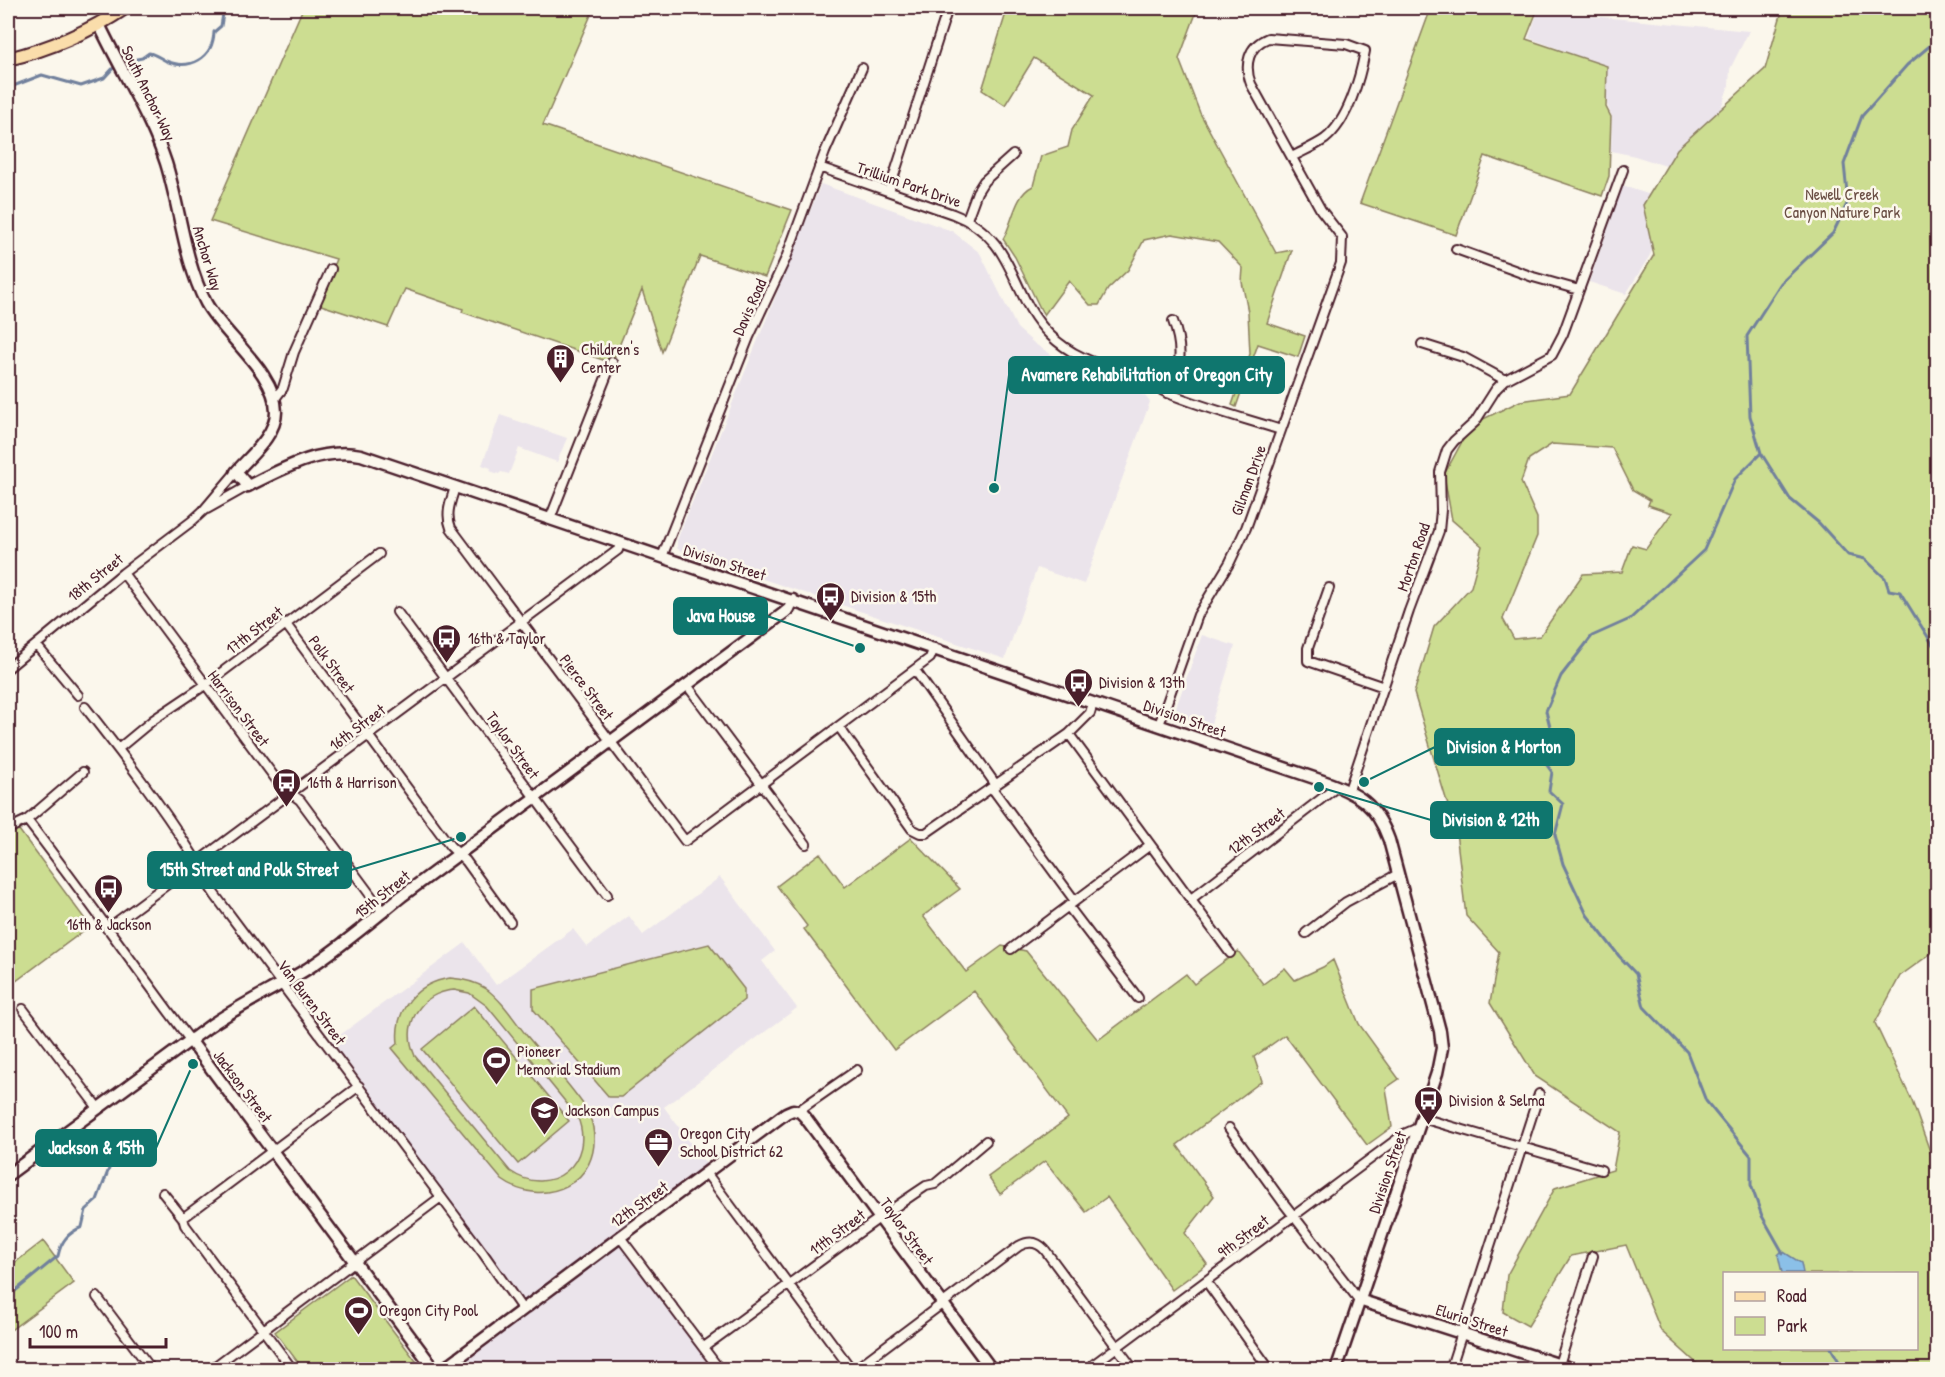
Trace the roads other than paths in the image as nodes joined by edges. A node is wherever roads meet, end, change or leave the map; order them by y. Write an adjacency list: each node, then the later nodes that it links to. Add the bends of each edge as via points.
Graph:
1 (125, 8): 3 (main road)
2 (948, 8): 11 (street)
3 (99, 24): 4 (main road); 10 (street, South Anchor Way, via 155,135)
4 (8, 59)
5 (862, 68): 8 (street, Davis Road)
6 (1013, 155): 12 (street, via 984,181)
7 (1292, 157): 7 (street, via 1248,74 1248,57 1253,48 1260,41 1278,38 1353,45 1365,51 1339,123 1323,140); 22 (street, Gilman Drive, via 1321,210 1342,237 1341,263)
8 (819, 167): 11 (street, Trillium Park Drive); 31 (street, Davis Road, via 786,258 749,337)
9 (1623, 170): 15 (street, Morton Road)
10 (170, 176): 21 (street, Anchor Way, via 202,296 264,378)
11 (889, 191): 12 (street, Trillium Park Drive)
12 (967, 219): 20 (street, Trillium Park Drive, via 1001,250 1023,296 1050,336 1091,362 1146,381)
13 (1456, 249): 15 (street)
14 (331, 269): 21 (street, via 294,352 283,388)
15 (1579, 290): 19 (street, Morton Road, via 1552,355)
16 (1173, 321): 20 (street, via 1180,360)
17 (1422, 344): 19 (street, via 1463,357)
18 (612, 362): 28 (street)
19 (1504, 380): 45 (street, Morton Road, via 1443,460 1439,531)
20 (1167, 393): 22 (street, Trillium Park Drive)
21 (273, 400): 24 (street, 18th Street, via 276,413 272,428)
22 (1281, 430): 49 (street, Gilman Drive, via 1239,544 1198,615)
23 (321, 454): 25 (street, 18th Street); 26 (street, Division Street, via 361,455)
24 (236, 472): 25 (street); 27 (street, 18th Street)
25 (248, 486): 27 (street, 18th Street)
26 (455, 487): 28 (street, Division Street); 36 (street, Pierce Street, via 448,509 451,528)
27 (203, 511): 32 (street, 18th Street)
28 (550, 519): 29 (street, Division Street)
29 (620, 544): 31 (street, Division Street); 36 (street, 16th Street, via 618,550)
30 (379, 554): 37 (street, 17th Street)
31 (662, 557): 34 (street, Division Street)
32 (123, 573): 38 (street, 18th Street); 43 (street, Harrison Street)
33 (1329, 588): 45 (street, via 1308,648 1308,661)
34 (793, 600): 39 (street, Division Street); 44 (street, 15th Street, via 789,609)
35 (397, 612): 42 (street, Taylor Street)
36 (521, 621): 42 (street, 16th Street); 53 (street, Pierce Street)
37 (285, 623): 43 (street, 17th Street); 52 (street, Polk Street)
38 (37, 646): 40 (street, 18th Street); 46 (street)
39 (934, 648): 41 (street, via 930,658); 47 (street, Division Street)
40 (8, 668)
41 (915, 669): 50 (street); 57 (street)
42 (446, 678): 52 (street, 16th Street); 60 (street, Taylor Street)
43 (205, 685): 54 (street, 17th Street); 59 (street, Harrison Street)
44 (687, 685): 53 (street, 15th Street); 56 (street)
45 (1384, 687): 58 (street, Morton Road)
46 (78, 695)
47 (1093, 703): 49 (street, Division Street); 51 (street, via 1090,714)
48 (85, 707): 54 (street, Van Buren Street)
49 (1159, 725): 58 (street, Division Street)
50 (839, 727): 56 (street); 57 (street, via 912,829 920,833 926,833)
51 (1069, 734): 57 (street); 64 (street)
52 (368, 736): 59 (street, 16th Street); 65 (street, Polk Street)
53 (611, 741): 56 (street, Pierce Street, via 685,841); 60 (street, 15th Street)
54 (118, 749): 66 (street, Van Buren Street)
55 (83, 772): 61 (street)
56 (760, 784): 63 (street)
57 (994, 786): 70 (street)
58 (1344, 788): 67 (street, Division Street, via 1367,802 1380,818); 69 (street, 12th Street)
59 (290, 793): 66 (street, 16th Street); 71 (street, Harrison Street)
60 (533, 798): 65 (street, 15th Street); 68 (street, Taylor Street)
61 (27, 820): 62 (street); 73 (street, Jackson Street)
62 (8, 829)
63 (806, 843)
64 (1150, 845): 69 (street); 70 (street)
65 (458, 854): 71 (street, 15th Street); 72 (street, Polk Street)
66 (197, 862): 73 (street, 16th Street); 77 (street, Van Buren Street, via 215,895)
67 (1398, 874): 74 (street, via 1346,902); 86 (street, Division Street, via 1442,1048)
68 (606, 895)
69 (1191, 898): 76 (street)
70 (1072, 903): 75 (street); 78 (street)
71 (383, 912): 77 (street, 15th Street)
72 (510, 922)
73 (107, 929): 80 (street, Jackson Street)
74 (1306, 933)
75 (1011, 949)
76 (1230, 953)
77 (280, 983): 80 (street, 15th Street); 82 (street, Van Buren Street)
78 (1138, 998)
79 (23, 1009): 84 (street)
80 (190, 1040): 84 (street, 15th Street); 90 (street, Jackson Street)
81 (857, 1070): 85 (street, 12th Street)
82 (359, 1086): 90 (street); 95 (street, Van Buren Street)
83 (1539, 1094): 89 (street)
84 (98, 1108): 93 (street, 15th Street)
85 (798, 1111): 92 (street, 12th Street, via 788,1112); 97 (street, Taylor Street)
86 (1420, 1123): 89 (street); 96 (street, 9th Street); 105 (street, Division Street)
87 (1229, 1128): 96 (street)
88 (986, 1141): 97 (street, 11th Street, via 935,1184)
89 (1522, 1146): 91 (street); 109 (street)
90 (272, 1150): 98 (street); 101 (street, Jackson Street)
91 (1600, 1170)
92 (707, 1174): 99 (street, 12th Street); 103 (street)
93 (8, 1175)
94 (163, 1193): 98 (street)
95 (441, 1197): 101 (street); 107 (street, Van Buren Street)
96 (1294, 1214): 102 (street, 9th Street); 105 (street)
97 (878, 1217): 103 (street, 11th Street); 106 (street, Taylor Street)
98 (183, 1218): 108 (street)
99 (620, 1237): 107 (street, 12th Street); 110 (street)
100 (1593, 1256): 113 (street)
101 (355, 1262): 108 (street); 118 (street, Jackson Street)
102 (1206, 1281): 111 (street, 9th Street); 125 (street)
103 (790, 1285): 110 (street, 11th Street); 121 (street)
104 (97, 1296): 115 (street)
105 (1359, 1300): 109 (street, Eluria Street); 126 (street, Division Street)
106 (942, 1304): 111 (street, via 1019,1246 1037,1244); 121 (street); 122 (street, Taylor Street)
107 (523, 1310): 119 (street, 12th Street)
108 (263, 1329): 116 (street); 117 (street)
109 (1461, 1332): 113 (street, Eluria Street); 127 (street)
110 (704, 1347): 120 (street)
111 (1117, 1347): 123 (street, 9th Street); 124 (street)
112 (8, 1365): 114 (street)
113 (1558, 1367): 128 (street, Eluria Street)
114 (11, 1370)
115 (152, 1370)
116 (210, 1370)
117 (292, 1370)
118 (435, 1370)
119 (442, 1370)
120 (720, 1370)
121 (853, 1370)
122 (992, 1370)
123 (1086, 1370)
124 (1134, 1370)
125 (1270, 1370)
126 (1336, 1370)
127 (1450, 1370)
128 (1576, 1370)

